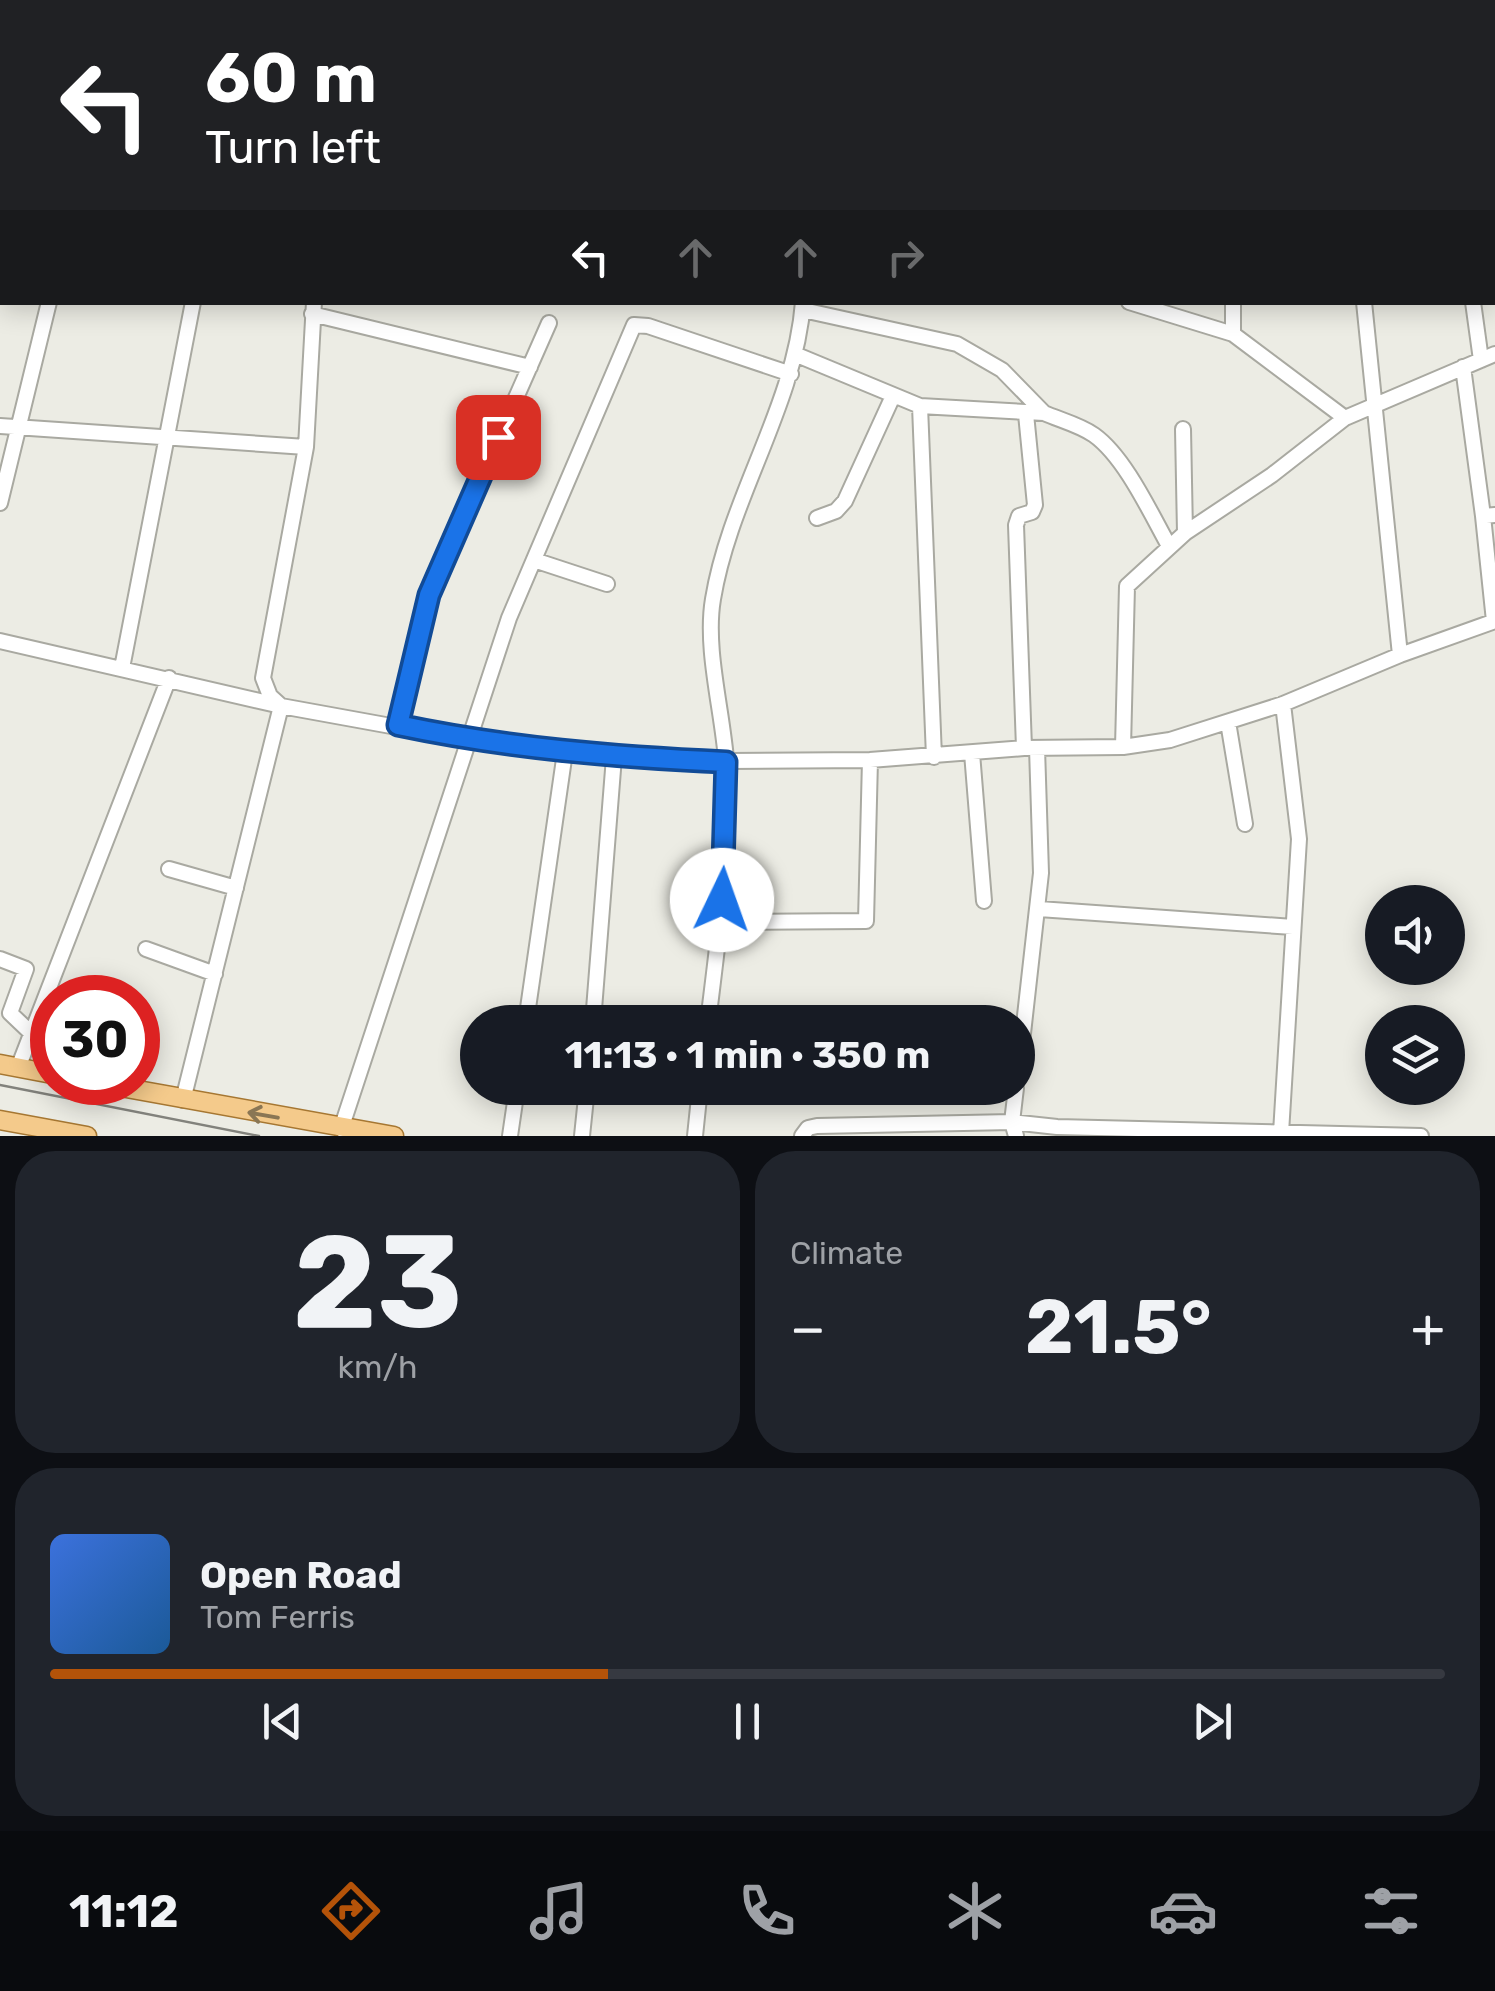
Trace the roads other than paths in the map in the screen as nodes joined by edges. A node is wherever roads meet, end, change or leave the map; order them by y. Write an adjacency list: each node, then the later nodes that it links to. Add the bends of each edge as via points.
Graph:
1 (48, 305): 23 (street)
2 (192, 305): 25 (street)
3 (1139, 305): 10 (street)
4 (1232, 305): 10 (street)
5 (1364, 305): 17 (street)
6 (1474, 305): 12 (street)
7 (803, 306): 11 (street); 19 (street, via 957,344 1002,370)
8 (313, 308): 13 (street); 26 (street)
9 (550, 323): 13 (street)
10 (1233, 334): 21 (street)
11 (798, 355): 15 (street); 16 (street)
12 (1488, 357): 14 (street)
13 (530, 367): 42 (street, via 429,595)
14 (1463, 368): 17 (street); 28 (street)
15 (790, 374): 32 (street, via 634,325); 51 (street, via 712,601)
16 (894, 396): 18 (street); 29 (street, via 845,500)
17 (1374, 403): 21 (street); 36 (street)
18 (920, 406): 20 (street); 49 (street)
19 (1044, 413): 20 (street); 31 (street, via 1102,442)
20 (1026, 414): 45 (street, via 1035,505 1016,520)
21 (1344, 418): 30 (street)
22 (0, 426): 23 (street)
23 (20, 429): 25 (street); 27 (street)
24 (1183, 430): 30 (street)
25 (169, 439): 26 (street); 37 (street)
26 (306, 447): 40 (street, via 263,678)
27 (0, 503)
28 (1489, 515): 34 (street)
29 (817, 518)
30 (1185, 533): 31 (street)
31 (1169, 546): 44 (street, via 1127,586)
32 (534, 560): 33 (street); 43 (street)
33 (607, 584)
34 (1495, 621): 36 (street)
35 (0, 641): 37 (street)
36 (1400, 655): 39 (street)
37 (122, 668): 38 (street)
38 (169, 678): 40 (street); 62 (street)
39 (1282, 704): 41 (street); 58 (street, via 1298,820)
40 (281, 706): 42 (street); 54 (street)
41 (1228, 722): 44 (street); 52 (street)
42 (398, 725): 43 (street)
43 (468, 740): 46 (street); 76 (street)
44 (1123, 747): 45 (street)
45 (1030, 748): 47 (street); 56 (street, via 1042,841)
46 (565, 752): 48 (street); 63 (street)
47 (972, 753): 49 (street); 55 (street)
48 (614, 757): 51 (street); 64 (street)
49 (934, 757): 50 (street)
50 (870, 760): 51 (street); 57 (street, via 866,921)
51 (726, 762): 57 (street)
52 (1245, 824)
53 (169, 869): 54 (street)
54 (236, 888): 61 (street)
55 (984, 901)
56 (1038, 909): 58 (street); 66 (street)
57 (720, 922): 65 (street)
58 (1292, 927): 80 (street)
59 (146, 949): 61 (street)
60 (0, 959): 67 (street, via 26,969 10,1013)
61 (214, 974): 71 (street)
62 (54, 975)
63 (528, 1005)
64 (594, 1005)
65 (710, 1005)
66 (1027, 1005)
67 (30, 1032)
68 (30, 1034): 69 (street)
69 (9, 1066)
70 (160, 1095): 71 (main road)
71 (183, 1100): 76 (main road, one-way to 71)
72 (515, 1105): 84 (street)
73 (585, 1105): 85 (street)
74 (698, 1105): 86 (street)
75 (0, 1120): 79 (main road)
76 (341, 1129): 83 (main road)
77 (1014, 1129): 78 (street); 87 (street, via 818,1126)
78 (1054, 1132): 81 (street)
79 (49, 1133): 82 (main road)
80 (1281, 1133): 81 (street); 88 (street)
81 (1178, 1134)
82 (87, 1136)
83 (394, 1136)
84 (510, 1136)
85 (582, 1136)
86 (694, 1136)
87 (802, 1136)
88 (1421, 1136)

